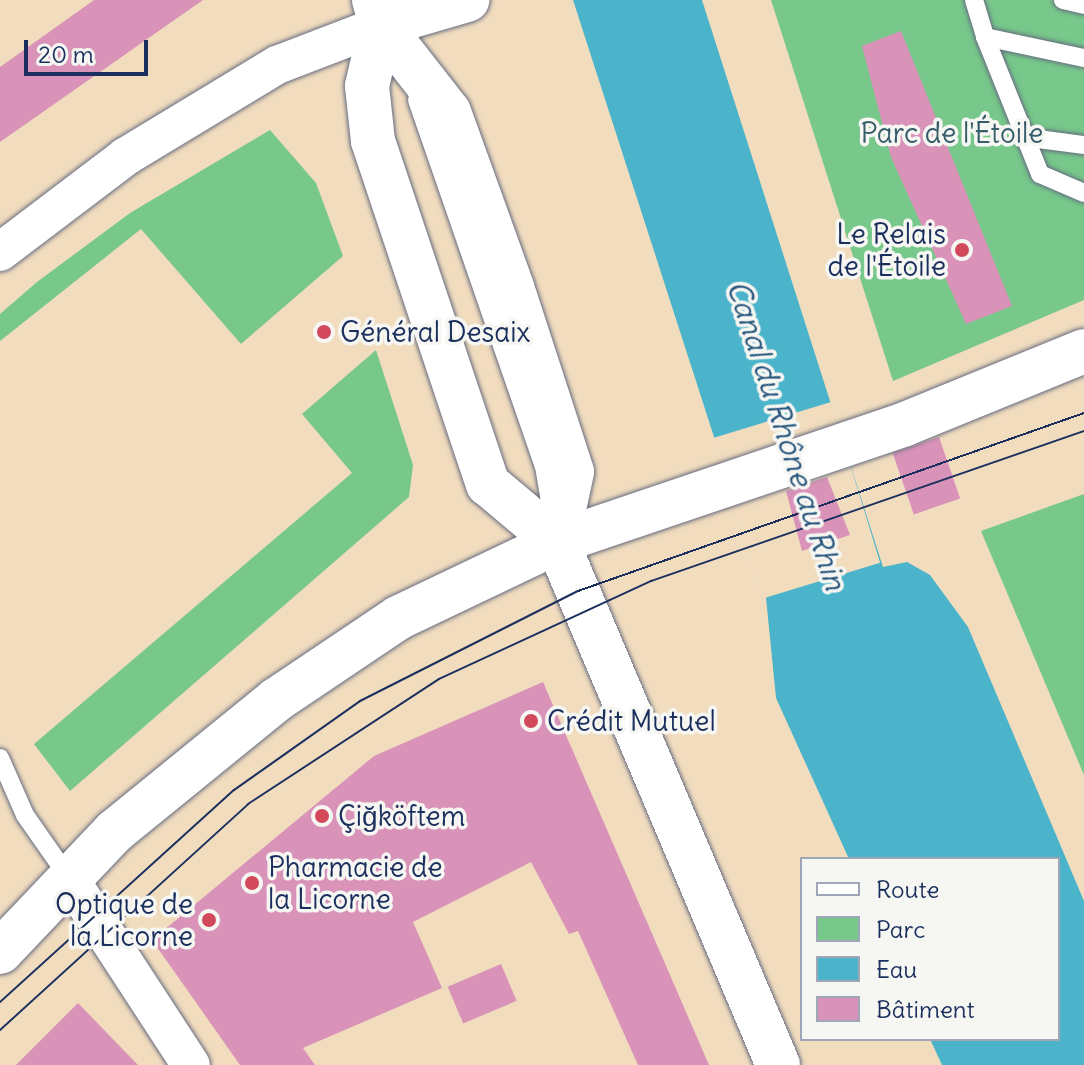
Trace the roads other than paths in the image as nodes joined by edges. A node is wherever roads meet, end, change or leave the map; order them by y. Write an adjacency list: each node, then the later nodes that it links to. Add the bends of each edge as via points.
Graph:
1 (974, 0): 6 (lane)
2 (1063, 0): 4 (lane)
3 (461, 2): 5 (main road)
4 (1084, 5)
5 (378, 13): 11 (street, via 277,65 125,157); 15 (main road, via 449,112 512,287 572,472); 15 (main road, via 367,86 373,141 483,470 488,484)
6 (985, 37): 7 (lane); 8 (lane)
7 (1084, 58)
8 (1023, 137): 9 (lane); 10 (lane, via 1040,174)
9 (1084, 145)
10 (1084, 193)
11 (0, 252)
12 (1084, 336): 14 (lane)
13 (1084, 351): 14 (main road)
14 (902, 416): 15 (main road, via 675,494)
15 (557, 542): 17 (main road, via 356,644 160,790); 20 (main road)
16 (0, 758): 17 (lane, via 25,815)
17 (69, 878): 18 (main road); 19 (street)
18 (0, 952)
19 (191, 1065)
20 (778, 1065)

